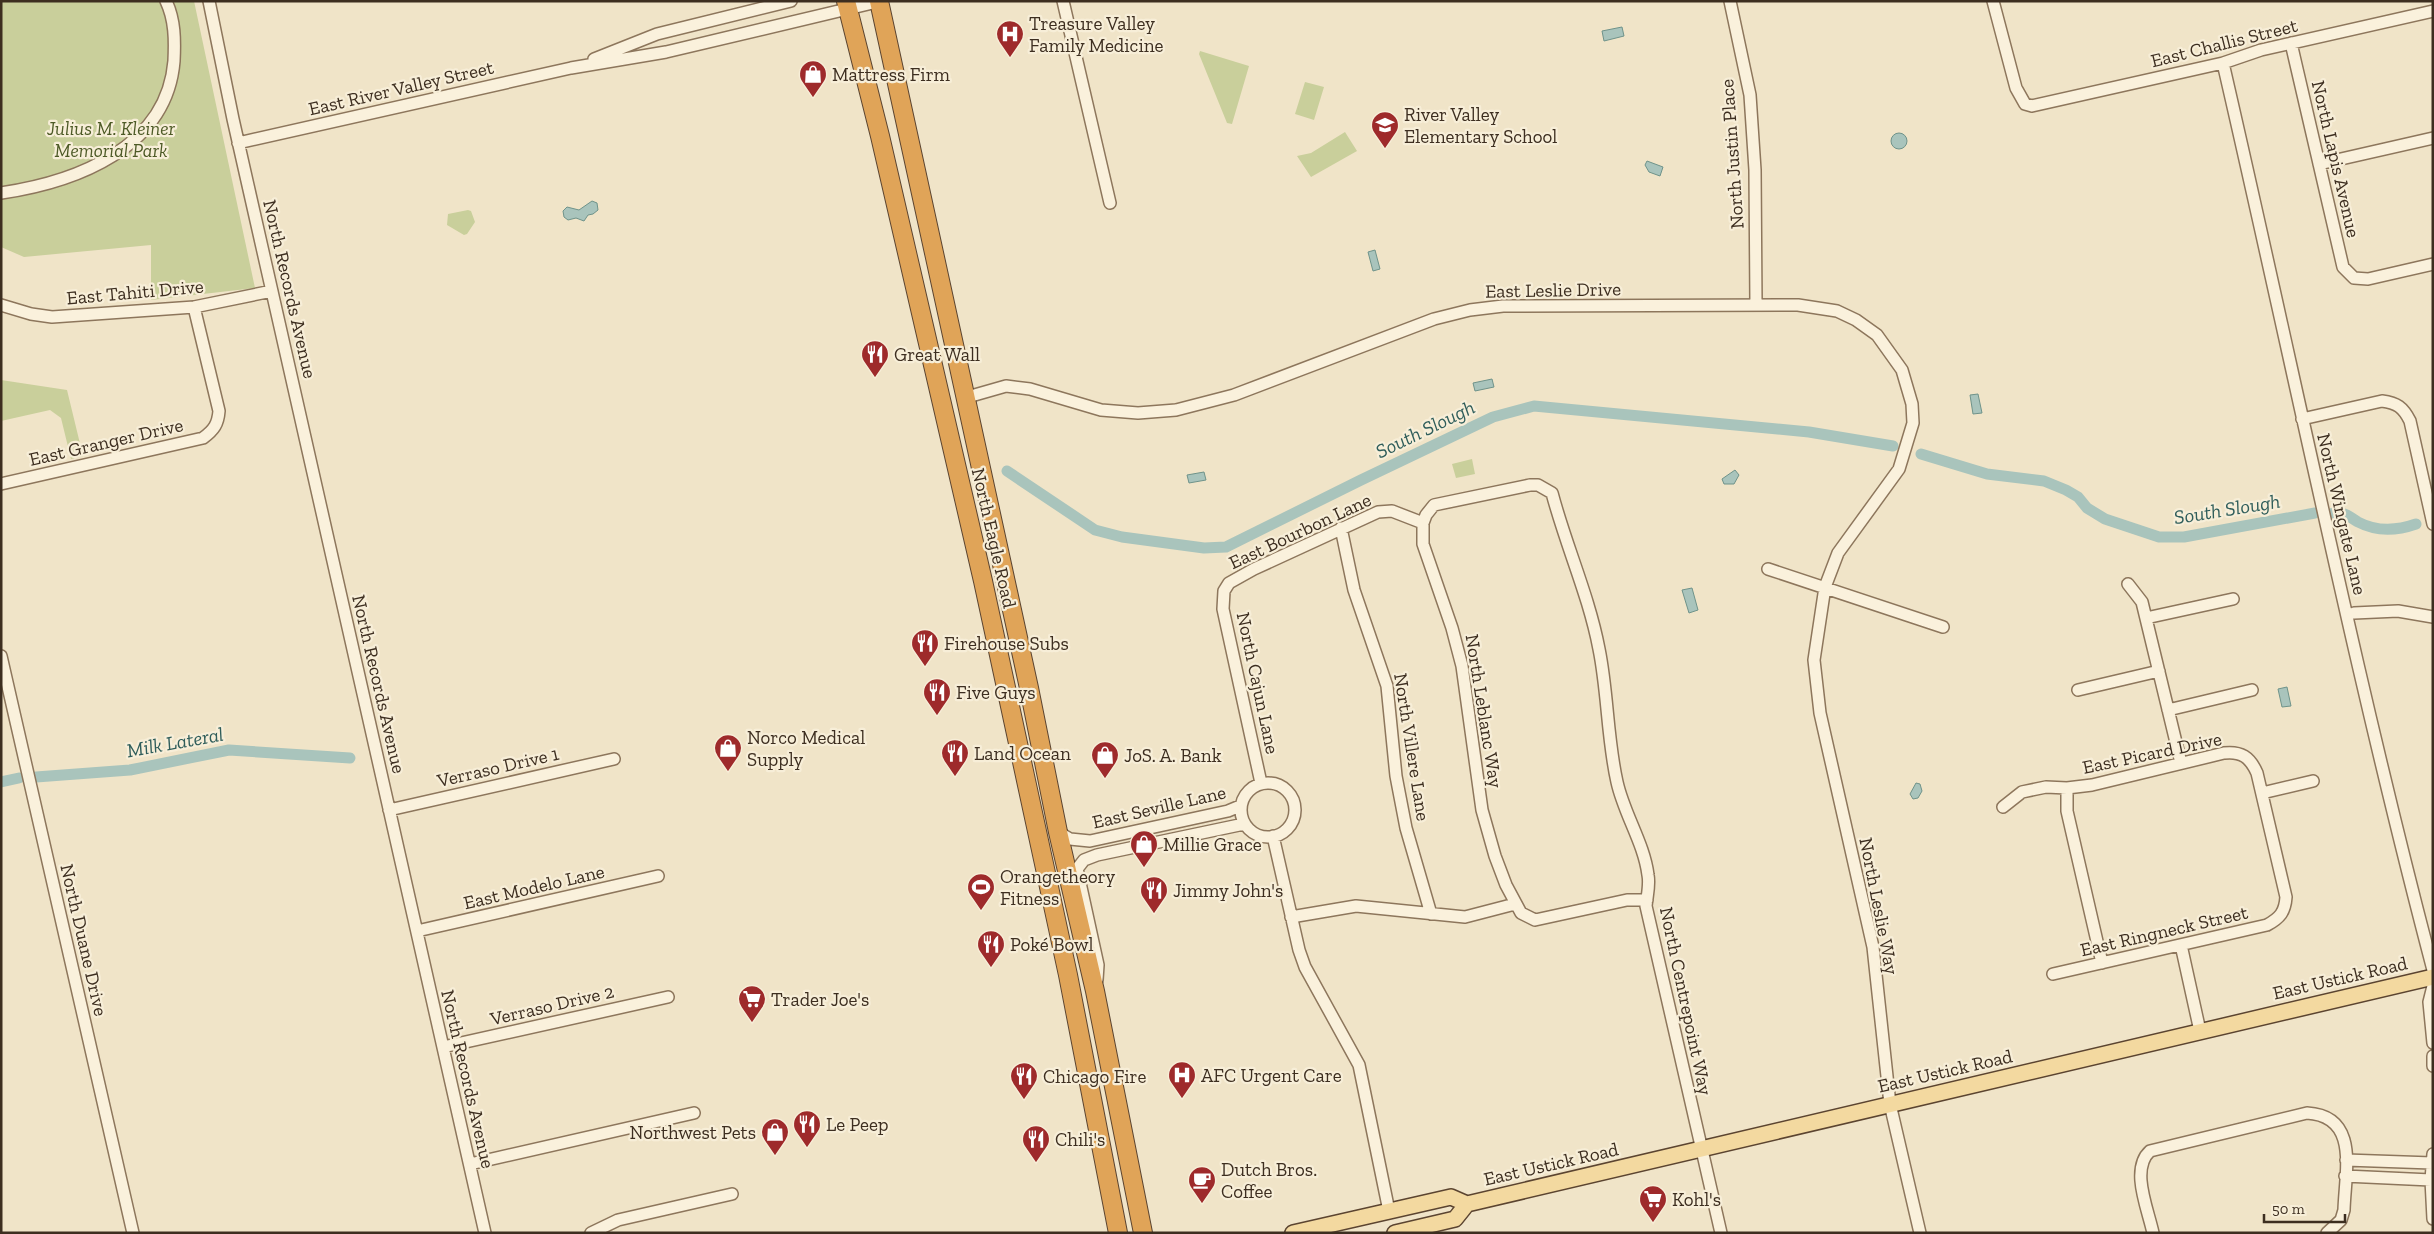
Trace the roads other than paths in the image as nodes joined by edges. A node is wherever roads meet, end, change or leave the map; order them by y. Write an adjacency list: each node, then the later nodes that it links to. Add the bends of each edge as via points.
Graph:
1 (166, 1): 16 (street, via 176,39 173,74 163,105 145,132 102,161 62,180)
2 (209, 1): 14 (street, North Records Avenue)
3 (791, 1): 12 (street, East River Valley Street, via 657,34)
4 (879, 1): 8 (street, East River Valley Street); 23 (highway, North Eagle Road)
5 (1063, 1): 17 (street)
6 (1730, 1): 21 (street, North Justin Place, via 1750,96 1755,170)
7 (1993, 1): 11 (street, East Challis Street, via 2016,88 2025,104 2042,106)
8 (847, 5): 12 (street, East River Valley Street, via 666,52); 31 (highway, North Eagle Road)
9 (2433, 11): 10 (street, East Challis Street)
10 (2291, 44): 11 (street, East Challis Street); 15 (street, North Lapis Avenue)
11 (2223, 63): 24 (street, North Wingate Lane)
12 (571, 68): 14 (street, East River Valley Street)
13 (2433, 138): 15 (street)
14 (238, 143): 19 (street, North Records Avenue)
15 (2319, 164): 18 (street, North Lapis Avenue, via 2343,267 2354,278 2368,279)
16 (1, 192)
17 (1110, 203)
18 (2433, 264)
19 (272, 291): 22 (street, East Tahiti Drive); 55 (street, North Records Avenue)
20 (1, 305): 22 (street, East Tahiti Drive, via 52,317)
21 (1756, 305): 23 (street, East Leslie Drive, via 1503,306 1470,310 1434,319 1234,395 1176,410 1138,413 1101,410 1030,389 1006,386); 25 (street, East Leslie Drive, via 1798,305 1838,311 1877,335 1902,370 1909,388 1913,422)
22 (194, 307): 26 (street, East Granger Drive, via 219,411 216,427 204,438)
23 (964, 398): 45 (highway, North Eagle Road)
24 (2302, 419): 28 (street, via 2382,401 2394,402 2404,410 2410,422); 67 (street, North Wingate Lane)
25 (1905, 455): 33 (street, North Leslie Way, via 1896,474 1838,553)
26 (1, 484)
27 (1423, 522): 29 (street, East Bourbon Lane, via 1385,511); 60 (street, North Centrepoint Way, via 1434,506 1530,485 1549,489 1552,493 1586,595 1599,649 1617,782 1644,855 1649,877); 61 (street, North Leblanc Way, via 1423,544 1462,666 1482,810 1495,856)
28 (2433, 524)
29 (1341, 528): 34 (street, East Bourbon Lane, via 1254,568 1229,583); 62 (street, North Villere Lane, via 1354,590 1387,686 1396,776 1406,828)
30 (1768, 569): 33 (street)
31 (983, 581): 45 (highway, via 995,590 1024,721); 46 (highway, North Eagle Road)
32 (2128, 584): 38 (street, via 2142,602)
33 (1825, 586): 39 (street); 78 (street, North Leslie Way, via 1814,660 1820,713 1873,947)
34 (1224, 591): 50 (street, North Cajun Lane, via 1223,609)
35 (2233, 598): 38 (street)
36 (2354, 613): 37 (street, via 2398,611)
37 (2433, 617)
38 (2146, 618): 41 (street)
39 (1943, 627)
40 (1, 656): 91 (street, North Duane Drive)
41 (2159, 671): 42 (street); 44 (street)
42 (2078, 690)
43 (2252, 690): 44 (street)
44 (2168, 710): 48 (street)
45 (1038, 732): 57 (highway, North Eagle Road)
46 (1020, 752): 57 (highway, via 1032,756 1049,829); 94 (highway, North Eagle Road, via 1068,974)
47 (614, 759): 55 (street, Verraso Drive 1)
48 (2181, 763): 51 (street, East Picard Drive); 52 (street, East Picard Drive, via 2224,753 2244,755 2252,762)
49 (2313, 781): 52 (street)
50 (1261, 783): 53 (street, via 1247,792); 58 (street, via 1275,783 1286,788 1295,806 1292,823 1286,831)
51 (2067, 788): 54 (street, East Picard Drive, via 2046,787 2022,792); 66 (street, via 2067,811)
52 (2262, 793): 65 (street, East Ringneck Street, via 2286,897 2281,916 2268,925)
53 (1240, 806): 56 (street); 57 (street, East Seville Lane, via 1090,841 1070,839)
54 (2002, 807)
55 (389, 810): 64 (street, North Records Avenue)
56 (1244, 824): 58 (street, via 1253,833 1266,838); 71 (street, East Seville Lane, via 1107,852 1084,860 1078,869 1098,965)
57 (1058, 832): 71 (highway, North Eagle Road)
58 (1273, 836): 63 (street)
59 (658, 876): 64 (street, East Modelo Lane)
60 (1647, 900): 61 (street, via 1627,900 1534,920 1521,913); 80 (street, North Centrepoint Way)
61 (1515, 904): 62 (street, via 1465,917)
62 (1431, 914): 63 (street, via 1356,906)
63 (1291, 916): 88 (street, via 1305,967 1359,1065)
64 (417, 931): 75 (street, North Records Avenue)
65 (2181, 945): 66 (street, East Ringneck Street); 73 (street)
66 (2102, 963): 68 (street, East Ringneck Street)
67 (2433, 970)
68 (2053, 974)
69 (2433, 977): 73 (main road, East Ustick Road)
70 (2433, 986): 74 (street, via 2429,1002)
71 (1095, 991): 95 (highway, North Eagle Road)
72 (668, 997): 75 (street, Verraso Drive 2)
73 (2200, 1031): 78 (main road, East Ustick Road)
74 (2433, 1043)
75 (443, 1047): 83 (street, North Records Avenue)
76 (2433, 1056): 77 (street)
77 (2433, 1066)
78 (1890, 1104): 80 (main road, East Ustick Road); 99 (street, North Leslie Way)
79 (694, 1112): 83 (street)
80 (1700, 1149): 87 (main road, East Ustick Road); 98 (street, North Centrepoint Way)
81 (2432, 1158): 82 (street); 85 (street)
82 (2346, 1160): 84 (street); 100 (street, via 2344,1134 2328,1117 2307,1113 2155,1148 2142,1159 2139,1172)
83 (470, 1164): 92 (street, North Records Avenue)
84 (2345, 1176): 85 (street); 90 (street, via 2344,1210 2341,1220)
85 (2431, 1180): 89 (street)
86 (732, 1194): 93 (street, via 618,1220)
87 (1467, 1204): 88 (main road, East Ustick Road, via 1451,1196); 97 (main road, East Ustick Road, via 1455,1219)
88 (1389, 1211): 96 (main road, East Ustick Road)
89 (2433, 1219)
90 (2331, 1230)
91 (133, 1233)
92 (485, 1233)
93 (591, 1233)
94 (1118, 1233)
95 (1143, 1233)
96 (1293, 1233)
97 (1396, 1233)
98 (1721, 1233)
99 (1920, 1233)
100 (2153, 1233)

